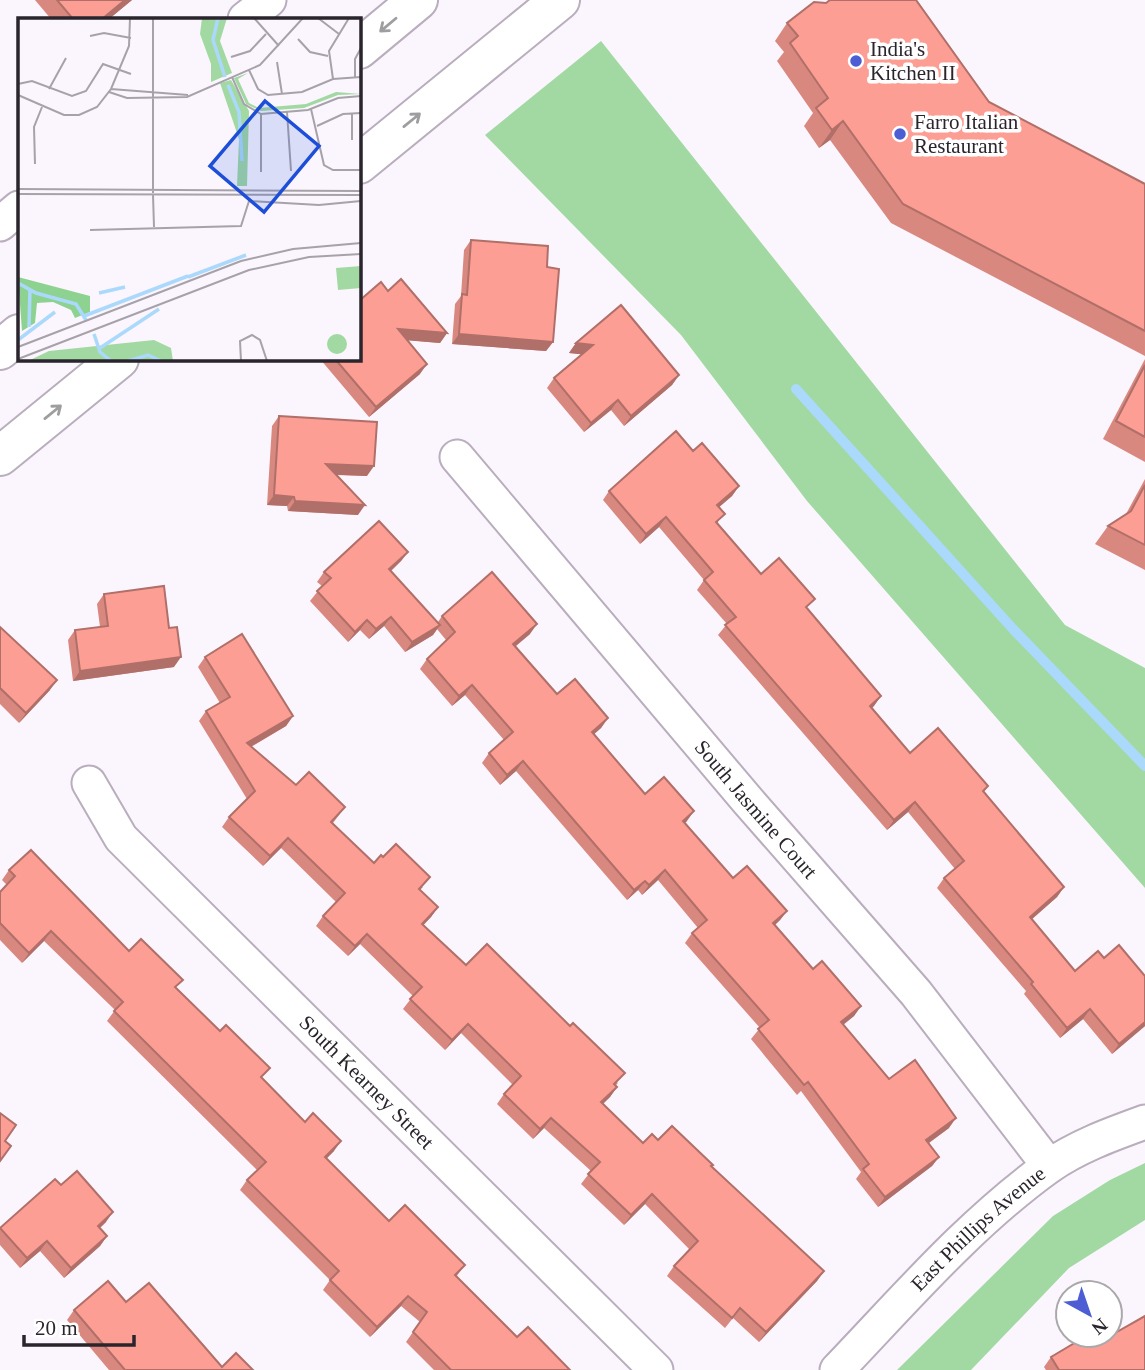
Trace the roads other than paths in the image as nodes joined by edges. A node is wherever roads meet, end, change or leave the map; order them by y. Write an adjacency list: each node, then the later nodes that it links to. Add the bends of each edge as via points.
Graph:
1 (268, 0): 4 (street)
2 (418, 0): 5 (main road, one-way to 5)
3 (560, 0): 6 (main road, one-way to 3)
4 (247, 18)
5 (360, 48)
6 (360, 163)
7 (18, 209): 8 (street)
8 (0, 224)
9 (18, 335): 10 (main road)
10 (0, 350)
11 (118, 360): 12 (main road, one-way to 11)
12 (0, 456)
13 (457, 457): 16 (street, South Jasmine Court, via 916,993)
14 (89, 783): 17 (street, South Kearney Street, via 121,838)
15 (1145, 1122): 16 (street, East Phillips Avenue, via 1092,1142)
16 (1049, 1166): 18 (street, East Phillips Avenue, via 968,1235)
17 (656, 1370)
18 (837, 1370)

